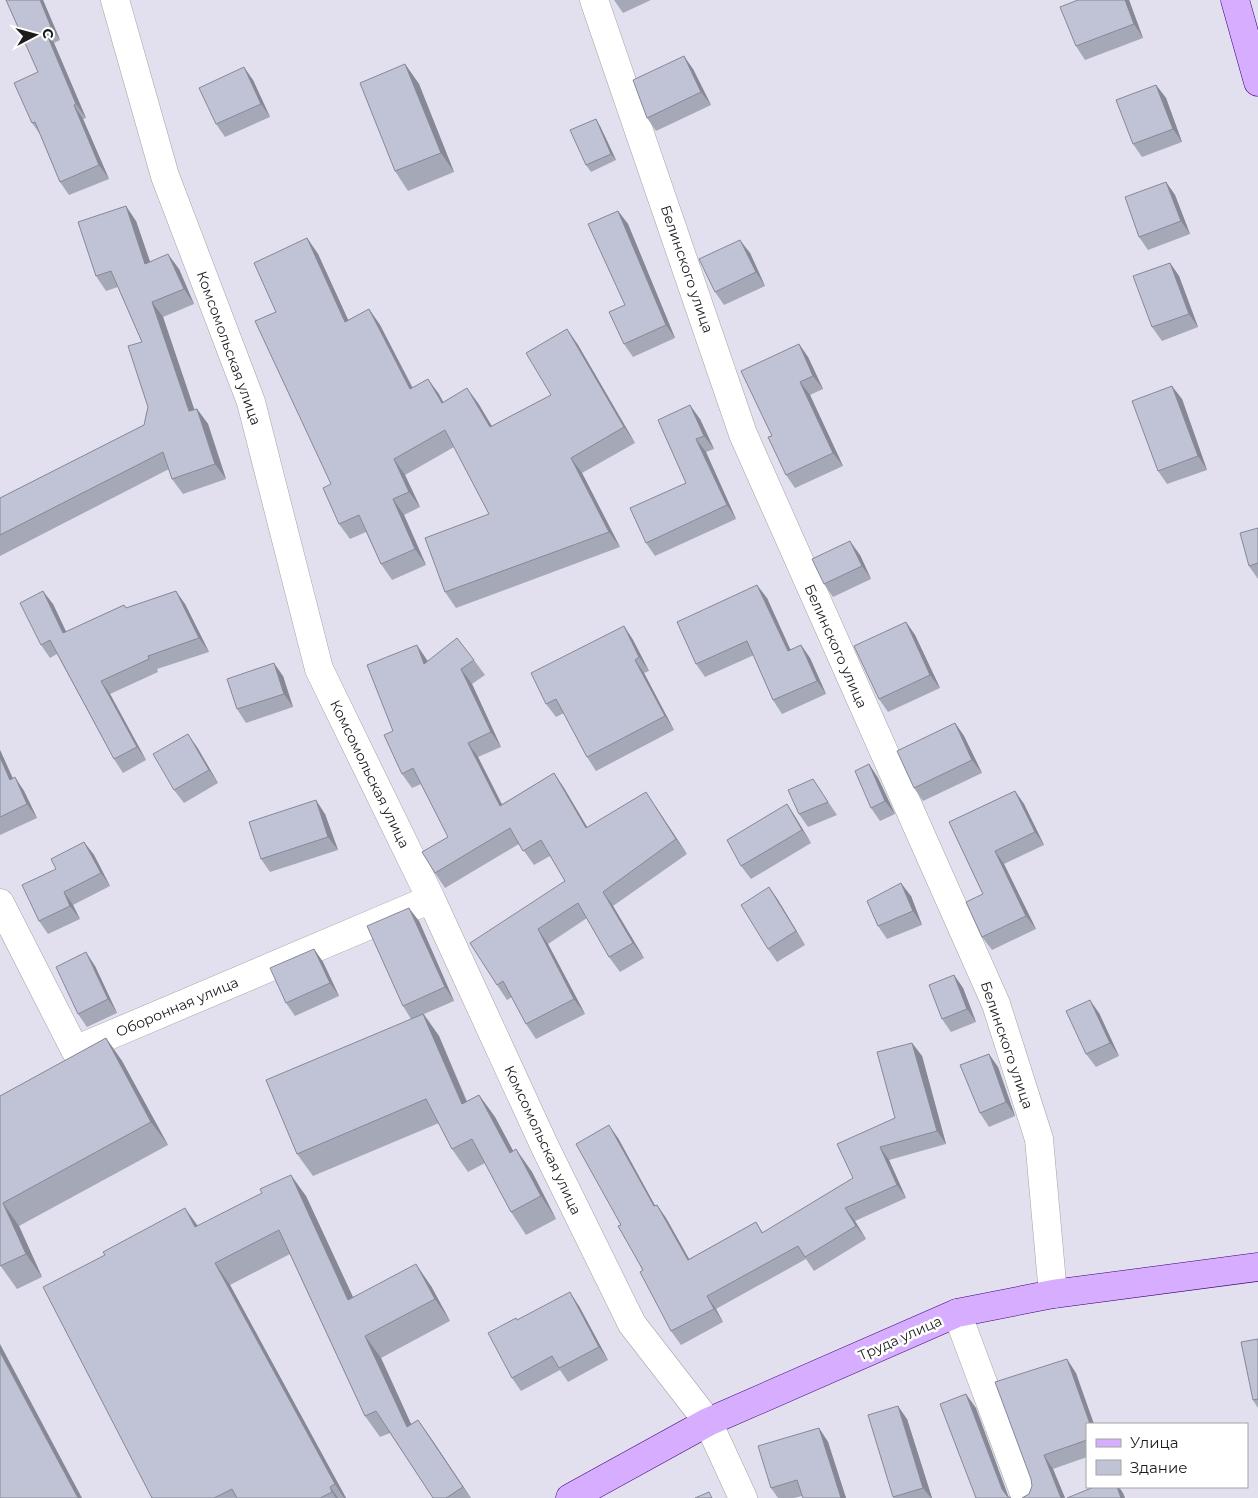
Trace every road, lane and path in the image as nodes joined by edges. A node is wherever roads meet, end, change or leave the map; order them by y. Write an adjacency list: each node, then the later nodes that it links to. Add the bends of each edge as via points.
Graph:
1 (115, 0): 5 (street, Комсомольская улица, via 166,176 251,402 319,669)
2 (594, 0): 8 (street, Белинского улица, via 743,434 996,1004 1039,1139)
3 (1234, 0): 4 (street)
4 (1258, 82)
5 (431, 899): 6 (street, Оборонная улица, via 75,1050); 10 (street, Комсомольская улица, via 545,1147 632,1324)
6 (0, 903)
7 (1258, 1267): 8 (street, Труда улица)
8 (1053, 1294): 9 (street, Труда улица)
9 (957, 1313): 10 (street, Труда улица); 13 (street)
10 (708, 1422): 11 (street, Труда улица); 12 (street, Комсомольская улица)
11 (570, 1498)
12 (742, 1498)
13 (1026, 1498)

